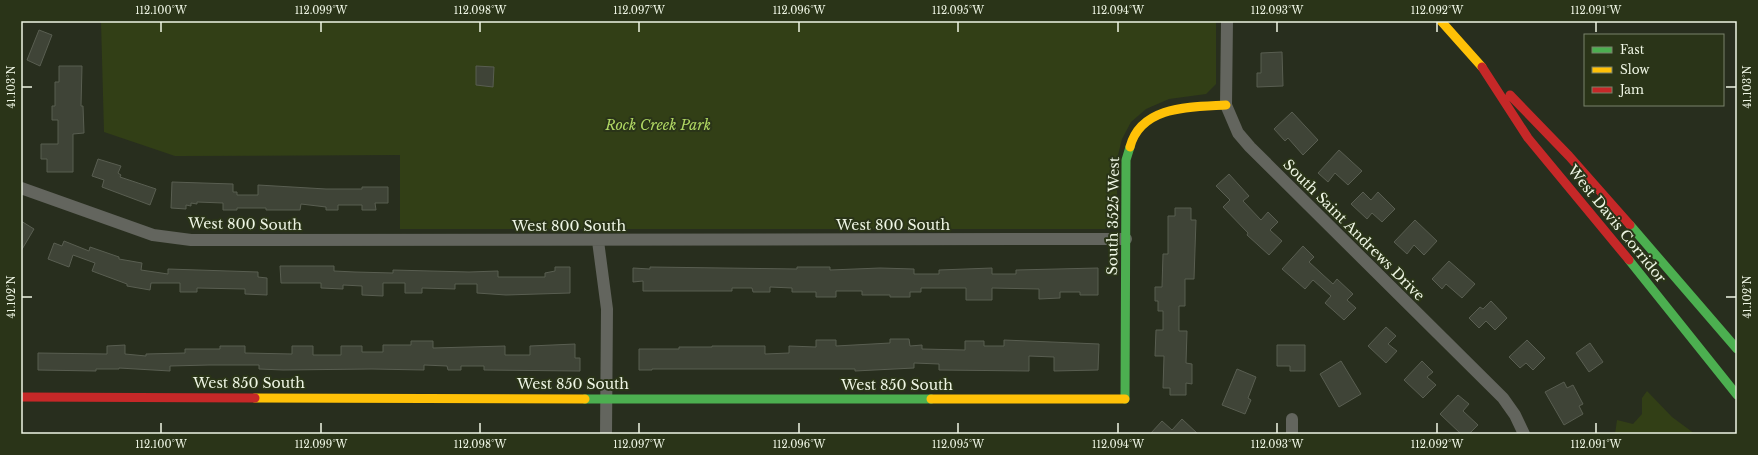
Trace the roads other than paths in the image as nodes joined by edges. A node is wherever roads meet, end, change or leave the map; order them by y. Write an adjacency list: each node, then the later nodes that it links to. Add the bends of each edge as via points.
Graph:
1 (1227, 21): 4 (street, South Saint Andrews Drive)
2 (1441, 21): 3 (main road, West Davis Corridor)
3 (1482, 67): 8 (main road, West Davis Corridor, via 1539,123); 9 (main road, West Davis Corridor, via 1528,138)
4 (1226, 105): 6 (main road, South 3525 West, via 1178,108 1156,114 1142,125 1131,142 1126,160); 16 (street, South Saint Andrews Drive, via 1238,133 1250,147 1503,398)
5 (21, 188): 7 (street, West 800 South, via 153,235 191,240)
6 (1126, 239): 7 (street, West 800 South); 12 (main road, South 3525 West)
7 (598, 241): 11 (street, via 607,309)
8 (1737, 349)
9 (1737, 395)
10 (21, 397): 11 (main road, West 850 South)
11 (606, 398): 12 (main road, West 850 South); 14 (street)
12 (1125, 400)
13 (1292, 419): 15 (street)
14 (606, 434)
15 (1292, 434)
16 (1524, 434)

